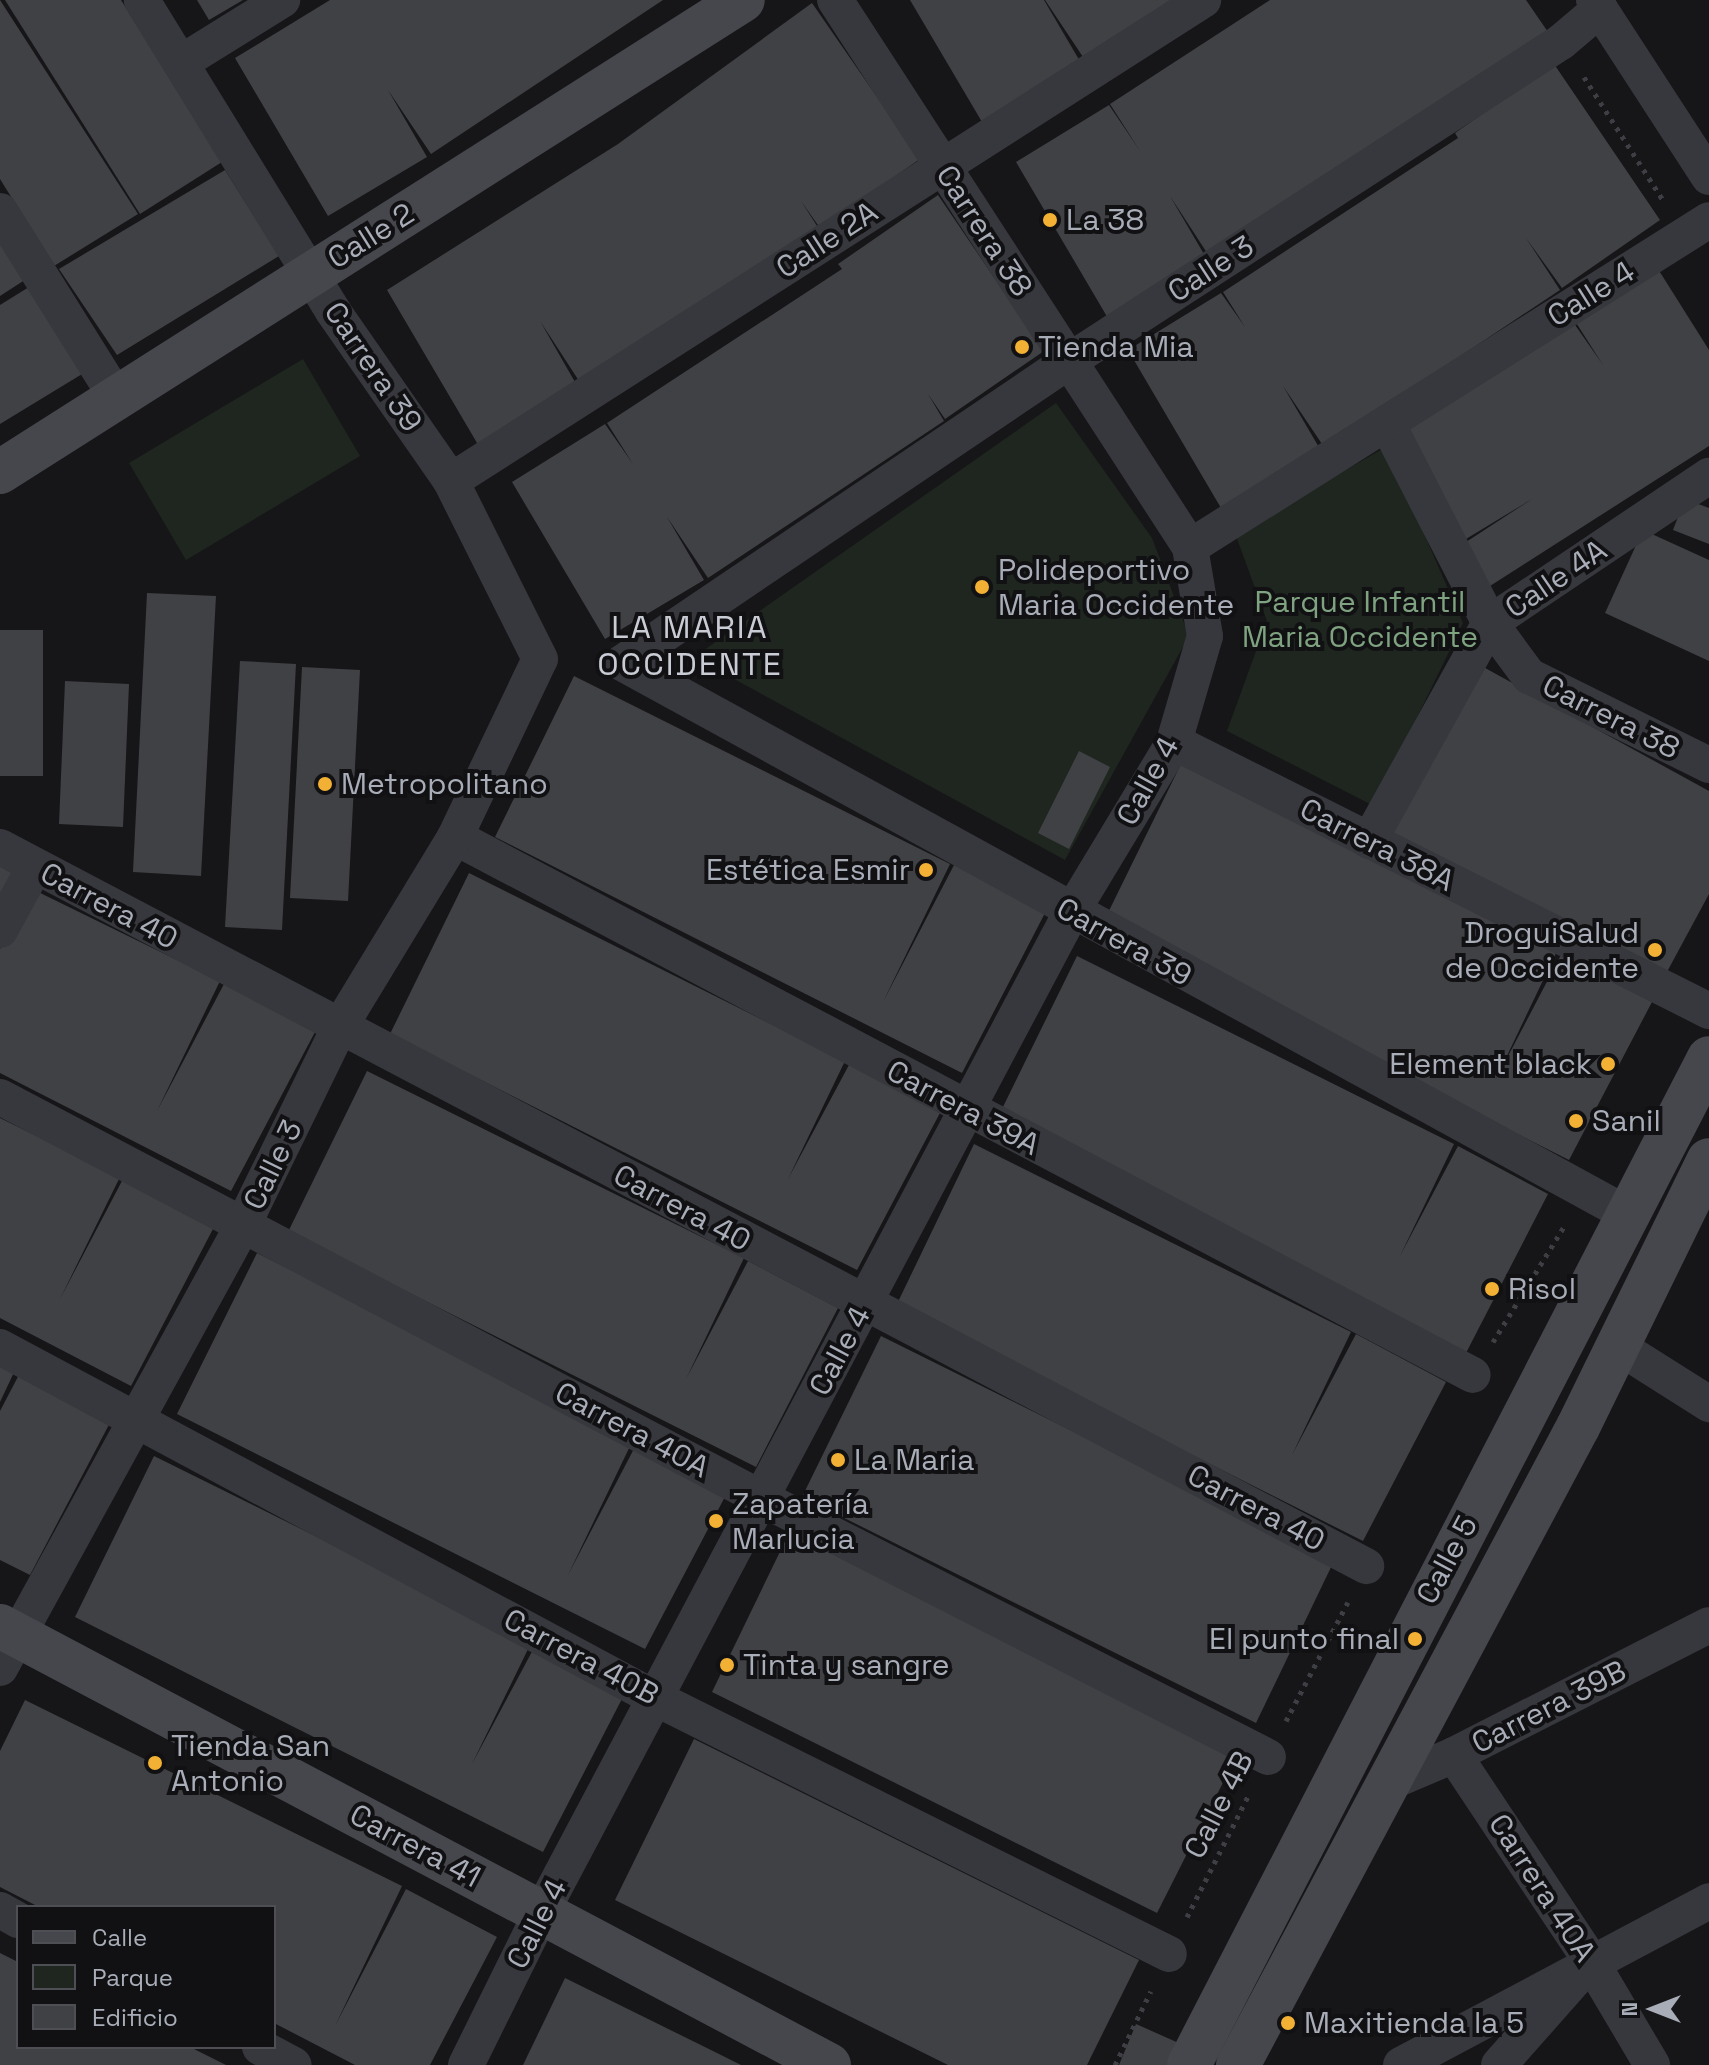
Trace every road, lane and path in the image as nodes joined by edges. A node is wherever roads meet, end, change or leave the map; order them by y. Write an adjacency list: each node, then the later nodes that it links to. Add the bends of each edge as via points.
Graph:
1 (142, 0): 8 (street, Carrera 39)
2 (282, 0): 8 (street)
3 (743, 0): 13 (main road, Calle 2)
4 (835, 0): 9 (street, Carrera 38)
5 (1203, 0): 9 (street, Calle 2A)
6 (1597, 5): 7 (street, Calle 3); 10 (street)
7 (1561, 42): 12 (path); 14 (street, Calle 3)
8 (182, 62): 13 (street, Carrera 39)
9 (942, 166): 14 (street, Carrera 38); 19 (street, Calle 2A)
10 (1709, 177)
11 (0, 211): 15 (street)
12 (1697, 227): 16 (street, Calle 4)
13 (311, 274): 15 (main road, Calle 2); 19 (street, Carrera 39)
14 (1069, 361): 20 (street, Carrera 38); 24 (street, Calle 3)
15 (118, 400): 17 (main road, Calle 2)
16 (1387, 423): 20 (street, Calle 4); 21 (street, Carrera 38)
17 (0, 472)
18 (1709, 476): 21 (street, Calle 4A)
19 (451, 481): 23 (street, Carrera 39)
20 (1190, 547): 22 (street, Carrera 38)
21 (1490, 623): 26 (street, Carrera 38, via 1529,676); 28 (street, Calle 4A)
22 (1205, 636): 25 (street, Calle 4)
23 (540, 659): 27 (street, Calle 3)
24 (622, 663): 31 (street, Carrera 39)
25 (1174, 742): 28 (street, Carrera 38A); 31 (street, Calle 4)
26 (1709, 765)
27 (455, 837): 34 (street, Calle 3); 37 (street, Carrera 39A)
28 (1369, 841): 33 (street, Carrera 38A)
29 (0, 847): 30 (street, Carrera 40)
30 (35, 866): 32 (street); 34 (street, Carrera 40)
31 (1071, 913): 37 (street, Calle 4); 39 (street, Carrera 39)
32 (0, 930)
33 (1709, 1011)
34 (339, 1028): 40 (street, Calle 3); 41 (street, Carrera 40)
35 (1709, 1058): 39 (main road, Calle 5)
36 (0, 1097): 40 (street, Carrera 40A)
37 (967, 1110): 41 (street, Calle 4); 44 (street, Carrera 39A)
38 (1709, 1160): 43 (main road, Calle 5)
39 (1629, 1215): 65 (main road, Calle 5)
40 (243, 1225): 46 (street, Calle 3); 47 (street, Carrera 40A)
41 (865, 1304): 47 (street, Calle 4); 48 (street, Carrera 40)
42 (0, 1347): 46 (street, Carrera 40B)
43 (1619, 1347): 45 (street); 54 (main road, Calle 5)
44 (1473, 1375)
45 (1709, 1404)
46 (139, 1420): 50 (street, Calle 3); 51 (street, Carrera 40B)
47 (763, 1499): 51 (street, Calle 4); 53 (street, Carrera 40A)
48 (1366, 1566): 53 (path, Calle 4B)
49 (1709, 1625): 52 (street, Carrera 39B)
50 (6, 1643): 56 (main road, Carrera 41)
51 (655, 1698): 56 (street, Calle 4); 57 (street, Carrera 40B)
52 (1454, 1755): 54 (street, Carrera 39B); 58 (street, Carrera 40A)
53 (1268, 1757): 57 (path, Calle 4B)
54 (1386, 1784): 60 (main road, Calle 5)
55 (1709, 1901): 58 (street)
56 (541, 1913): 62 (street, Calle 4); 63 (main road, Carrera 41)
57 (1169, 1954): 64 (path, Calle 4B)
58 (1590, 1960): 66 (street); 67 (street); 68 (street, Carrera 40A)
59 (264, 2049): 61 (street)
60 (1242, 2064)
61 (294, 2065)
62 (466, 2065)
63 (829, 2065)
64 (1115, 2065)
65 (1189, 2065)
66 (1401, 2065)
67 (1499, 2065)
68 (1652, 2065)

